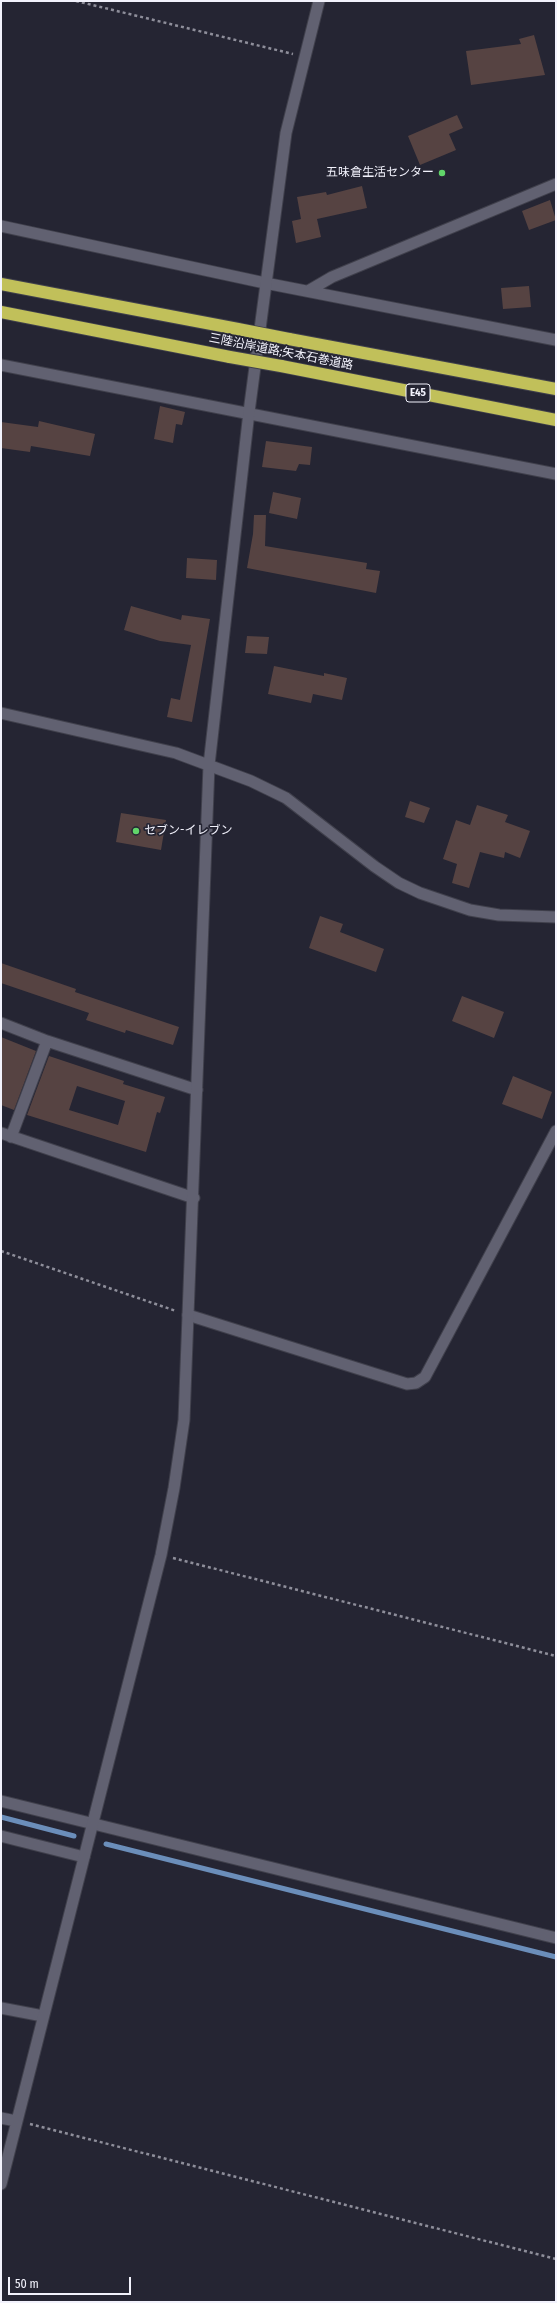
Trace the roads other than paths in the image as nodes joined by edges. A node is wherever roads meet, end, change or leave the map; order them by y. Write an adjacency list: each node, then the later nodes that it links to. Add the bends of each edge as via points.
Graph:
1 (319, 1): 4 (street, via 286,133)
2 (556, 184): 6 (street, via 332,277)
3 (1, 226): 4 (street)
4 (265, 283): 6 (street); 11 (street)
5 (1, 284): 10 (highway, 三陸沿岸道路;矢本石巻道路, bridge)
6 (308, 291): 8 (street)
7 (1, 312): 12 (highway, 三陸沿岸道路;矢本石巻道路 / E45, bridge)
8 (556, 340)
9 (1, 366): 11 (street)
10 (556, 389)
11 (248, 412): 13 (street); 15 (street)
12 (556, 420)
13 (556, 474)
14 (1, 713): 15 (street, via 176,753)
15 (209, 765): 16 (street, via 257,783 286,798 374,866 420,893 470,910 499,915); 19 (street)
16 (556, 917)
17 (1, 1023): 18 (street)
18 (47, 1041): 19 (street); 21 (street)
19 (197, 1090): 22 (street)
20 (556, 1131): 23 (street, via 425,1377 416,1383 407,1384)
21 (6, 1135): 22 (street)
22 (194, 1198): 23 (street)
23 (188, 1315): 25 (street, via 184,1420 174,1488 160,1555)
24 (1, 1801): 25 (street)
25 (93, 1824): 27 (street); 28 (street)
26 (1, 1836): 27 (street)
27 (84, 1857): 30 (street)
28 (556, 1938)
29 (1, 2008): 30 (street)
30 (43, 2016): 32 (street)
31 (1, 2118): 32 (street)
32 (16, 2121): 33 (street)
33 (1, 2184)

